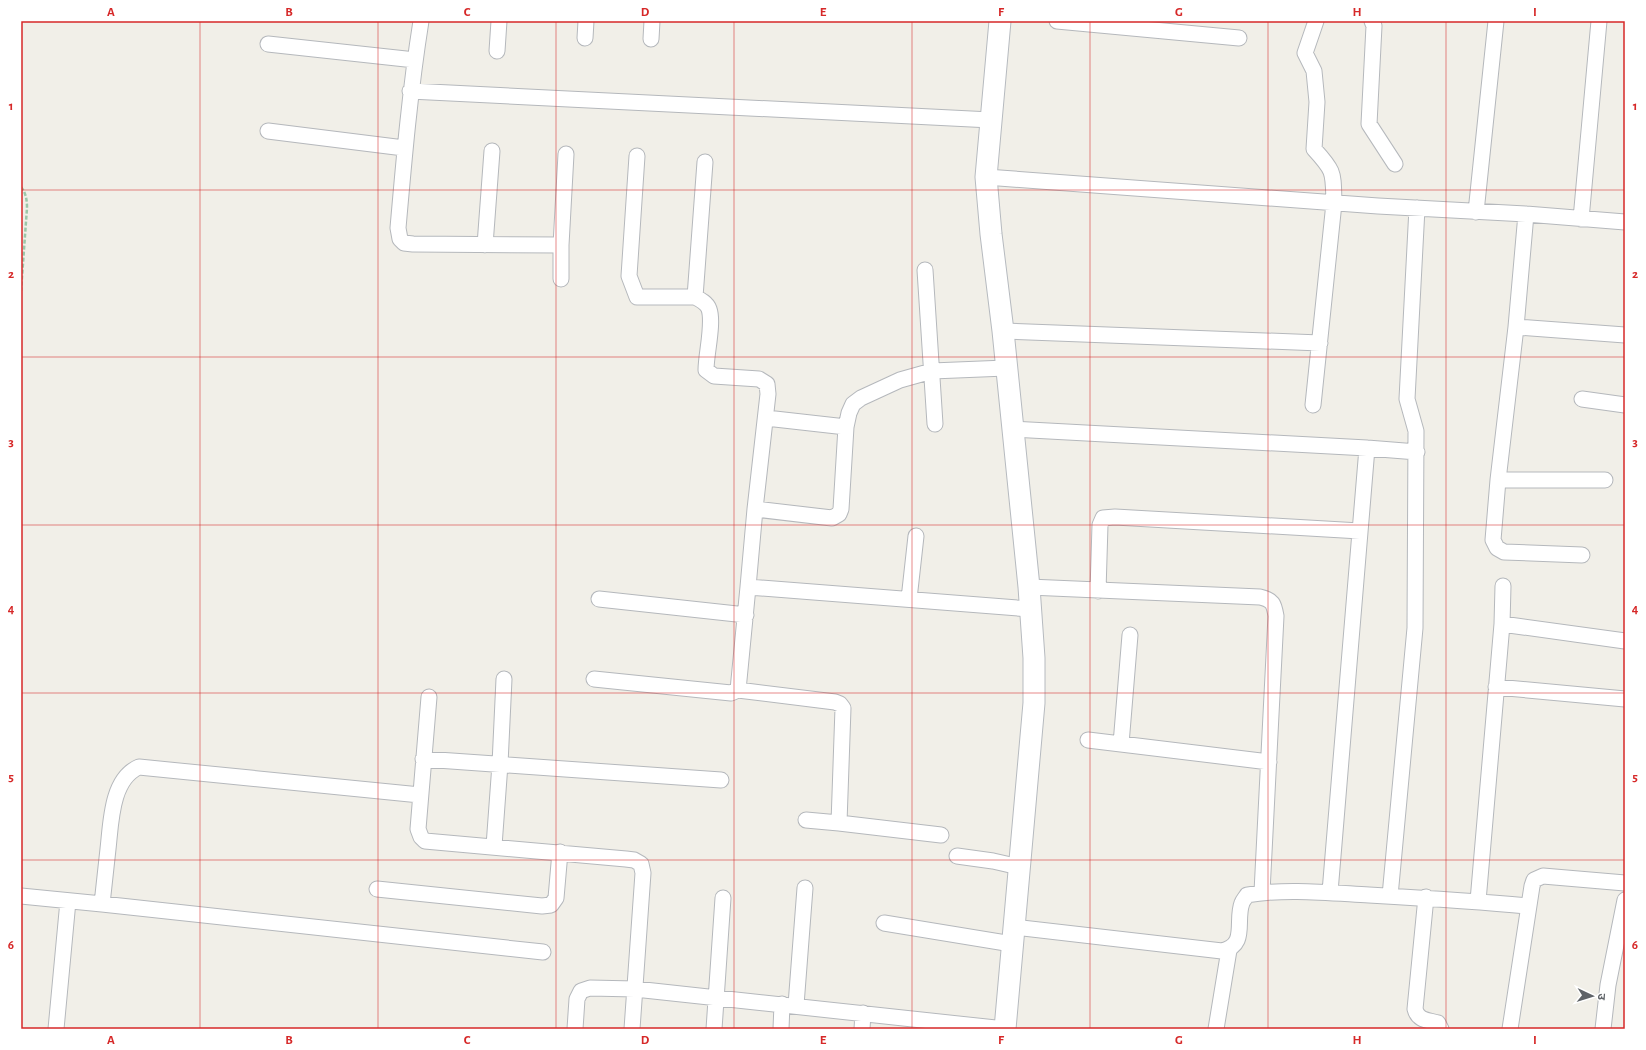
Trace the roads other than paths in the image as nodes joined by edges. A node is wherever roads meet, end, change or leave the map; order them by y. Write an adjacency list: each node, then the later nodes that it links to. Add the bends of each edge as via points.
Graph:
1 (420, 21): 16 (street)
2 (499, 21): 15 (street)
3 (586, 21): 11 (street)
4 (652, 21): 13 (street)
5 (1000, 21): 18 (street)
6 (1057, 21): 12 (street)
7 (1316, 21): 27 (street, via 1305,53 1314,71 1317,102 1314,149 1330,166 1333,174)
8 (1372, 21): 25 (street, via 1374,26 1369,124)
9 (1496, 21): 29 (street)
10 (1599, 21): 31 (street)
11 (585, 38)
12 (1239, 38)
13 (651, 39)
14 (268, 44): 16 (street)
15 (497, 51)
16 (415, 60): 17 (street)
17 (410, 91): 18 (street); 20 (street)
18 (991, 120): 26 (street)
19 (268, 131): 20 (street)
20 (404, 148): 33 (street, via 398,228 400,239 404,243 413,244)
21 (492, 151): 33 (street)
22 (566, 154): 34 (street)
23 (637, 156): 37 (street, via 629,276 633,288 638,297)
24 (705, 162): 37 (street)
25 (1395, 164)
26 (986, 177): 27 (street); 39 (street)
27 (1334, 203): 28 (street); 41 (street)
28 (1417, 208): 29 (street); 52 (street, via 1407,399 1416,431)
29 (1476, 212): 30 (street)
30 (1526, 214): 31 (street); 38 (street)
31 (1581, 219): 32 (street)
32 (1625, 222)
33 (485, 244): 34 (street)
34 (561, 245): 36 (street)
35 (925, 270): 43 (street)
36 (561, 279)
37 (695, 297): 47 (street, via 709,308 711,319 706,370 714,376 759,379 766,384)
38 (1516, 327): 40 (street); 53 (street)
39 (1003, 331): 41 (street); 42 (street)
40 (1625, 335)
41 (1320, 343): 45 (street)
42 (1006, 368): 43 (street); 50 (street)
43 (932, 371): 48 (street); 49 (street, via 900,380 861,398 853,404 848,413)
44 (1582, 399): 46 (street)
45 (1313, 405)
46 (1625, 405)
47 (766, 418): 49 (street); 55 (street)
48 (935, 424)
49 (846, 427): 55 (street, via 839,514 832,518)
50 (1012, 429): 51 (street); 61 (street)
51 (1367, 448): 52 (street); 56 (street)
52 (1417, 452): 96 (street, via 1415,628)
53 (1498, 480): 54 (street); 58 (street, via 1493,540 1497,548 1504,552)
54 (1604, 480)
55 (755, 509): 60 (street)
56 (1360, 532): 62 (street, via 1123,517 1103,518 1100,525); 94 (street)
57 (916, 536): 64 (street)
58 (1582, 555)
59 (1503, 586): 67 (street)
60 (748, 587): 64 (street); 66 (street)
61 (1029, 587): 62 (street); 65 (street)
62 (1098, 591): 79 (street, via 1260,597 1269,599 1274,604 1276,616)
63 (599, 599): 66 (street)
64 (910, 599): 65 (street)
65 (1030, 609): 89 (street, via 1034,703)
66 (746, 615): 73 (street)
67 (1502, 624): 69 (street); 72 (street)
68 (1130, 635): 77 (street)
69 (1625, 641)
70 (504, 679): 80 (street)
71 (594, 679): 73 (street, via 731,693)
72 (1496, 688): 75 (street); 101 (street)
73 (738, 690): 84 (street, via 840,704 843,708)
74 (429, 697): 78 (street)
75 (1625, 699)
76 (1088, 740): 77 (street)
77 (1121, 744): 79 (street)
78 (423, 759): 80 (street); 82 (street)
79 (1268, 762): 93 (street)
80 (500, 764): 81 (street); 86 (street)
81 (721, 780)
82 (420, 795): 86 (street, via 418,830 420,837 425,841); 102 (street, via 139,767 128,775 114,801)
83 (806, 820): 84 (street)
84 (839, 823): 85 (street)
85 (941, 835)
86 (494, 846): 87 (street)
87 (560, 852): 92 (street, via 556,898 551,905); 109 (street, via 634,860 641,864 643,873)
88 (957, 856): 89 (street)
89 (1019, 867): 105 (street)
90 (1625, 883): 103 (street, via 1543,876 1532,886)
91 (805, 888): 111 (street)
92 (377, 889)
93 (1262, 892): 94 (street); 106 (street, via 1247,895 1242,902 1238,939)
94 (1330, 892): 96 (street)
95 (21, 896): 100 (street)
96 (1390, 896): 97 (street)
97 (1426, 897): 101 (street); 122 (street, via 1415,1009 1420,1018 1438,1023)
98 (723, 898): 110 (street)
99 (1625, 900): 108 (street)
100 (68, 901): 102 (street); 114 (street)
101 (1478, 901): 103 (street)
102 (102, 904): 107 (street)
103 (1528, 906): 123 (street)
104 (884, 923): 105 (street)
105 (1013, 936): 106 (street); 120 (street)
106 (1229, 950): 121 (street)
107 (543, 952)
108 (1619, 959): 124 (street, via 1608,985)
109 (635, 989): 110 (street); 115 (street, via 590,988 581,991 577,999); 116 (street)
110 (717, 998): 111 (street); 117 (street)
111 (789, 1004): 112 (street); 118 (street)
112 (863, 1013): 113 (street); 119 (street)
113 (942, 1025): 120 (street)
114 (56, 1029)
115 (575, 1029)
116 (632, 1029)
117 (714, 1029)
118 (781, 1029)
119 (862, 1029)
120 (1005, 1029)
121 (1216, 1029)
122 (1441, 1029)
123 (1510, 1029)
124 (1603, 1029)

